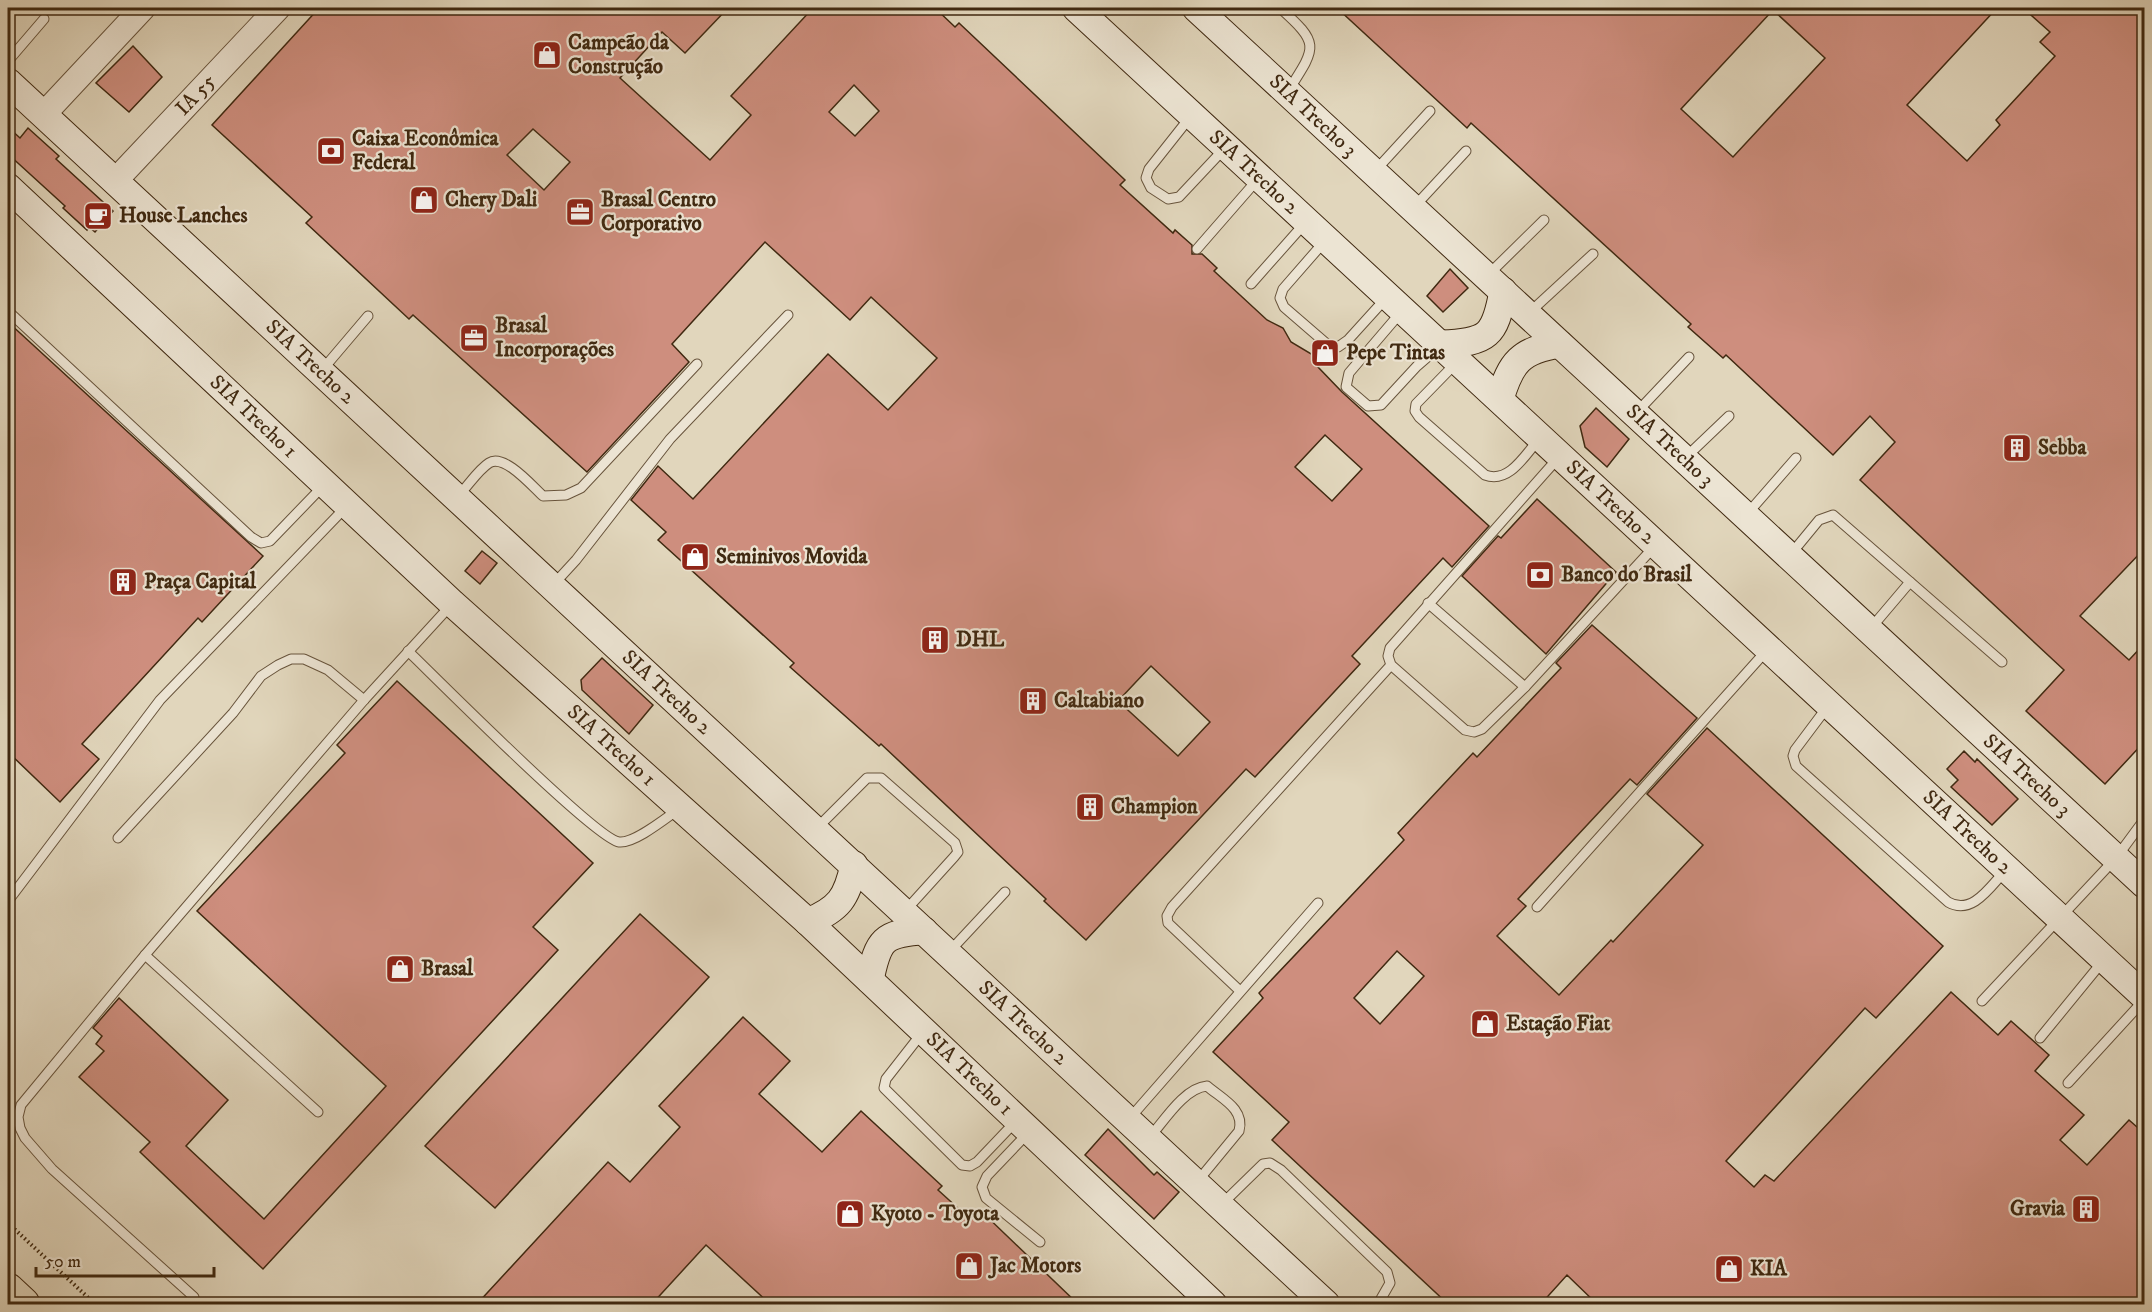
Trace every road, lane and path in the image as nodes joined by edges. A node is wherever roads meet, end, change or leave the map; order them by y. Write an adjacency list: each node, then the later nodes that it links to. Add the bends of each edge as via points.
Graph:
1 (143, 8): 12 (street)
2 (278, 8): 17 (street, IA 55)
3 (1076, 8): 11 (main road, SIA Trecho 2)
4 (1196, 8): 9 (main road, SIA Trecho 3)
5 (1280, 8): 9 (lane, via 1308,32 1312,45 1306,63)
6 (44, 19): 7 (lane)
7 (8, 61)
8 (8, 81): 12 (main road, SIA Trecho 2)
9 (1287, 92): 15 (main road, SIA Trecho 3)
10 (1430, 111): 15 (lane)
11 (1192, 114): 13 (main road, SIA Trecho 2); 13 (lane, via 1149,169 1146,178 1151,188 1168,200 1179,197)
12 (44, 115): 17 (main road, SIA Trecho 2)
13 (1227, 146): 16 (main road, SIA Trecho 2)
14 (1466, 151): 19 (lane)
15 (1374, 172): 19 (main road, SIA Trecho 3)
16 (1260, 177): 20 (main road, SIA Trecho 2); 23 (lane)
17 (115, 181): 36 (main road, SIA Trecho 2)
18 (8, 187): 43 (main road, SIA Trecho 1)
19 (1413, 208): 26 (main road, SIA Trecho 3)
20 (1307, 220): 22 (main road, SIA Trecho 2); 25 (lane)
21 (1544, 220): 26 (lane)
22 (1327, 239): 27 (main road, SIA Trecho 2); 27 (lane, via 1282,289 1284,307 1328,345 1338,347)
23 (1197, 249)
24 (1593, 254): 30 (lane)
25 (1251, 284)
26 (1495, 284): 30 (main road, SIA Trecho 3); 33 (main road, via 1498,318 1489,334)
27 (1396, 302): 33 (main road, SIA Trecho 2); 33 (lane, via 1349,373 1346,387 1368,406 1381,405 1417,366)
28 (8, 311): 43 (lane, via 261,543 270,541)
29 (788, 315): 50 (lane, via 670,439)
30 (1528, 315): 32 (main road, SIA Trecho 3)
31 (368, 316): 36 (lane)
32 (1559, 344): 37 (main road, via 1533,349 1518,360 1507,375); 38 (main road, SIA Trecho 3)
33 (1451, 352): 37 (main road, SIA Trecho 2); 40 (lane, via 1416,404 1419,417 1485,475 1495,479 1506,476)
34 (1689, 357): 38 (lane)
35 (697, 364): 44 (lane, via 581,488 566,495 543,496 506,462 496,460 488,463)
36 (321, 371): 44 (main road, SIA Trecho 2)
37 (1500, 399): 40 (main road, SIA Trecho 2)
38 (1635, 415): 42 (main road, SIA Trecho 3)
39 (1729, 416): 42 (lane)
40 (1550, 446): 47 (main road, SIA Trecho 2); 52 (lane)
41 (1796, 458): 46 (lane)
42 (1684, 459): 46 (main road, SIA Trecho 3)
43 (325, 484): 45 (main road, SIA Trecho 1)
44 (458, 497): 50 (main road, SIA Trecho 2)
45 (348, 505): 51 (main road, SIA Trecho 1); 70 (lane, via 160,700)
46 (1745, 516): 48 (main road, SIA Trecho 3)
47 (1657, 544): 54 (main road, SIA Trecho 2); 58 (lane)
48 (1789, 556): 49 (lane, via 1818,520 1833,515); 53 (main road, SIA Trecho 3)
49 (1911, 582): 53 (lane); 56 (lane)
50 (553, 585): 63 (main road, SIA Trecho 2)
51 (452, 603): 55 (lane); 61 (main road, SIA Trecho 1)
52 (1428, 603): 57 (lane, via 1390,648); 58 (lane)
53 (1869, 631): 65 (main road, SIA Trecho 3)
54 (1769, 648): 60 (main road, SIA Trecho 2); 72 (lane)
55 (408, 651): 59 (lane); 61 (lane, via 574,809 614,840 630,841)
56 (2002, 662)
57 (1391, 665): 58 (lane, via 1465,730 1474,732 1482,729); 81 (lane, via 1167,916 1168,923)
58 (1525, 687)
59 (364, 700): 64 (lane, via 328,670 304,658 278,665 261,676); 78 (lane)
60 (1829, 704): 67 (main road, SIA Trecho 2); 67 (lane, via 1795,750 1792,756 1796,766 1957,907 1969,906)
61 (681, 808): 75 (main road, SIA Trecho 1)
62 (2145, 820): 65 (lane)
63 (815, 830): 66 (main road, SIA Trecho 2); 73 (lane, via 867,778 874,776 955,843 958,852)
64 (118, 838)
65 (2116, 858): 68 (main road, SIA Trecho 3); 74 (lane)
66 (854, 865): 73 (main road, SIA Trecho 2); 75 (main road, via 840,903)
67 (2007, 869): 74 (main road, SIA Trecho 2)
68 (2145, 884)
69 (1005, 892): 77 (lane)
70 (8, 901)
71 (1318, 903): 81 (lane)
72 (1537, 907)
73 (904, 912): 76 (main road, SIA Trecho 2)
74 (2059, 917): 79 (main road, SIA Trecho 2); 83 (lane)
75 (808, 922): 80 (main road, SIA Trecho 1)
76 (924, 931): 77 (main road, SIA Trecho 2); 80 (main road, via 897,932 882,941)
77 (947, 953): 88 (main road, SIA Trecho 2)
78 (145, 955): 87 (lane); 96 (lane, via 28,1094 18,1117 25,1138 52,1169)
79 (2105, 959): 82 (main road, SIA Trecho 2); 85 (lane)
80 (870, 980): 84 (main road, SIA Trecho 1)
81 (1240, 991): 88 (lane)
82 (2145, 998): 86 (lane)
83 (1982, 1001)
84 (924, 1032): 89 (main road, SIA Trecho 1); 89 (lane, via 886,1079 884,1088 962,1164 970,1166 977,1162)
85 (2040, 1038)
86 (2068, 1083)
87 (318, 1112)
88 (1128, 1120): 90 (main road, SIA Trecho 2)
89 (1023, 1125): 94 (lane, via 982,1187 986,1198); 99 (main road, SIA Trecho 1)
90 (1148, 1139): 91 (main road, SIA Trecho 2); 91 (lane, via 1199,1087 1207,1086 1239,1113 1239,1131)
91 (1196, 1183): 92 (main road, SIA Trecho 2)
92 (1221, 1206): 100 (main road, SIA Trecho 2); 101 (lane, via 1263,1164 1270,1163 1387,1272 1390,1283)
93 (8, 1223): 98 (path)
94 (1040, 1242)
95 (8, 1290): 97 (highway)
96 (194, 1297)
97 (23, 1305)
98 (96, 1305)
99 (1213, 1305)
100 (1326, 1305)
101 (1378, 1305)

